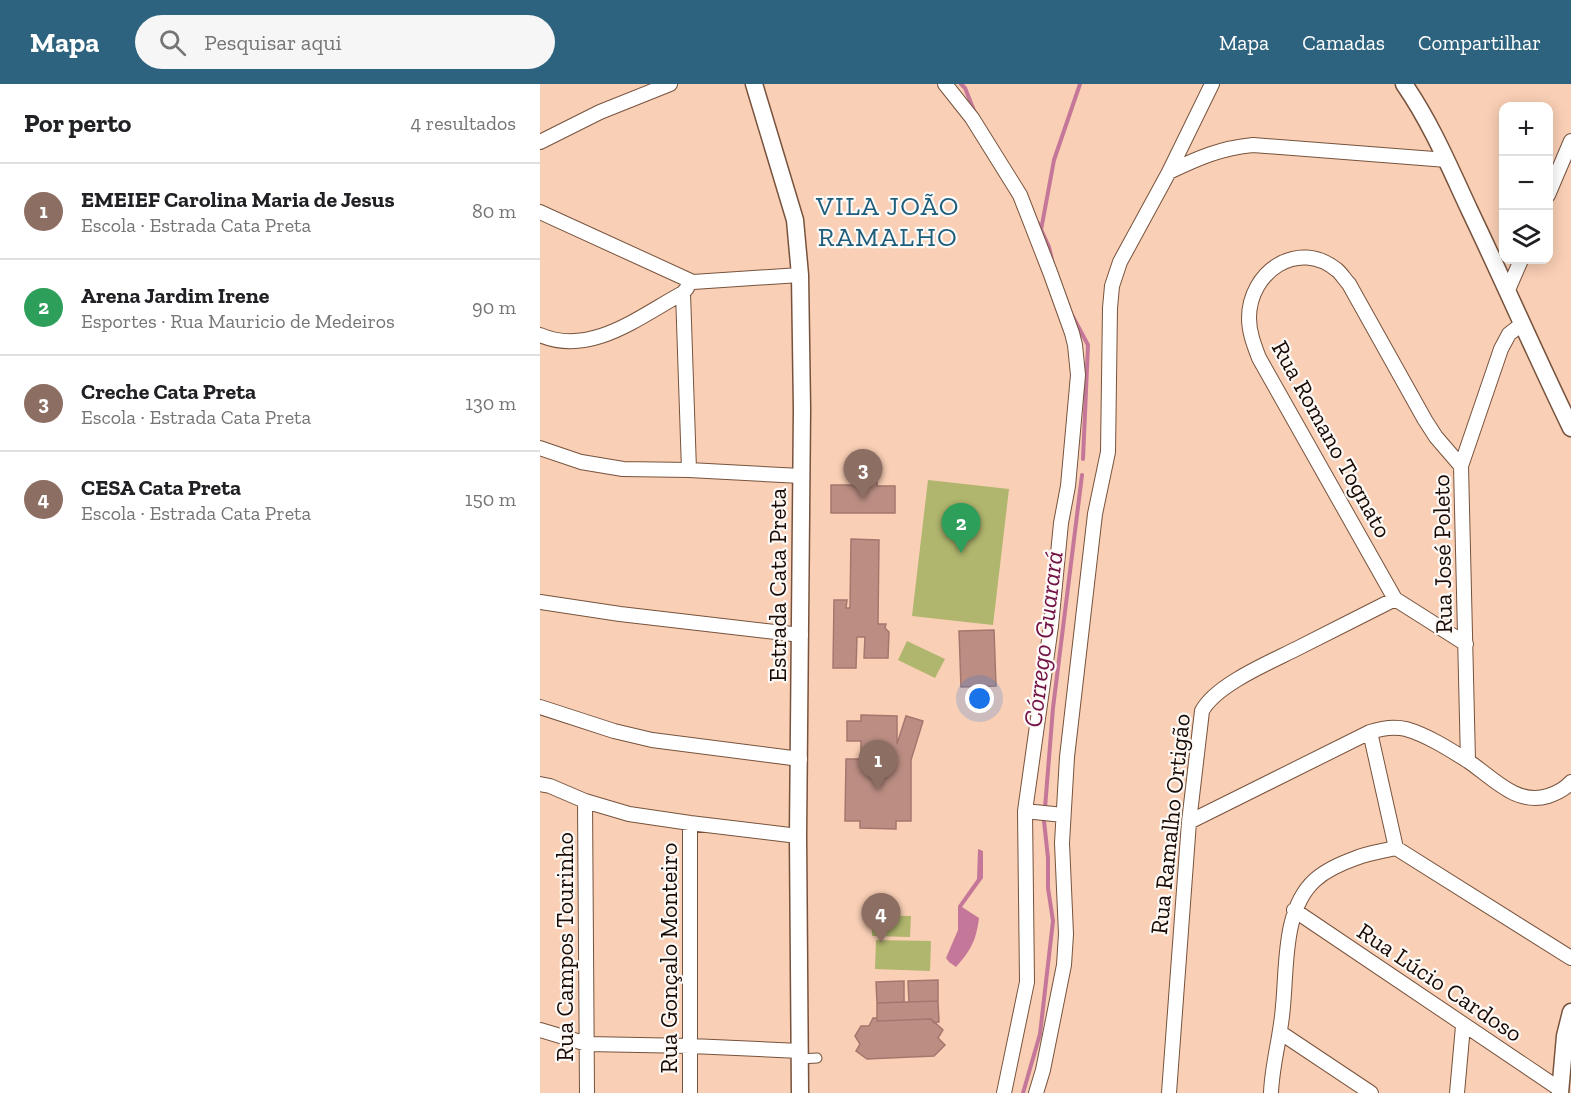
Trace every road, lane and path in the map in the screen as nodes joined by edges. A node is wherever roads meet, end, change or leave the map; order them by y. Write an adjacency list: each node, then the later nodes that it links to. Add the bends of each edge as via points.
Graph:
1 (670, 84): 7 (street)
2 (754, 84): 13 (street, Estrada Cata Preta, via 795,220)
3 (945, 84): 34 (street, via 972,118 1020,195 1057,289 1077,357 1068,486)
4 (1212, 84): 9 (street)
5 (1404, 84): 8 (street)
6 (1571, 141): 10 (street)
7 (540, 142)
8 (1447, 160): 9 (street, via 1253,145 1227,148); 15 (street)
9 (1169, 172): 35 (street, via 1120,262 1112,286 1108,452 1095,514)
10 (1553, 183)
11 (540, 212): 14 (street)
12 (1519, 264): 15 (street)
13 (800, 275): 14 (street); 22 (street, Estrada Cata Preta)
14 (688, 287): 17 (street, via 621,328 596,338 574,342); 21 (street)
15 (1508, 290): 16 (street)
16 (1522, 324): 18 (street); 20 (street, Rua José Poleto, via 1509,334 1501,349)
17 (540, 335)
18 (1571, 428)
19 (540, 448): 21 (street, via 581,462 623,470)
20 (1461, 466): 23 (street, Rua Romano Tognato, via 1431,428 1349,284 1337,270 1320,260 1296,258 1278,263 1263,276 1249,316 1251,338 1259,358); 26 (street, Rua José Poleto)
21 (689, 470): 22 (street)
22 (801, 476): 25 (street, Estrada Cata Preta)
23 (1395, 599): 26 (street, Rua Romano Tognato); 36 (street, Rua Ramalho Ortigão, via 1247,675 1206,702)
24 (540, 602): 25 (street)
25 (801, 635): 29 (street, Estrada Cata Preta)
26 (1466, 644): 30 (street, Rua José Poleto)
27 (540, 707): 29 (street, via 652,740)
28 (1370, 732): 30 (street, via 1407,729); 36 (street); 39 (street)
29 (800, 759): 38 (street, Estrada Cata Preta)
30 (1468, 761): 31 (street, via 1524,798 1538,800 1553,795)
31 (1571, 782)
32 (540, 784): 33 (street)
33 (585, 801): 37 (street, via 630,814); 46 (street, Rua Campos Tourinho)
34 (1025, 811): 35 (street); 54 (street, via 1027,982)
35 (1063, 815): 55 (street, via 1064,965)
36 (1189, 822): 56 (street, Rua Ramalho Ortigão)
37 (690, 823): 38 (street); 47 (street, Rua Gonçalo Monteiro)
38 (798, 836): 48 (street, Estrada Cata Preta)
39 (1396, 848): 40 (street, via 1357,857 1326,872 1304,893); 41 (street)
40 (1294, 910): 43 (street, Rua Lúcio Cardoso); 45 (street)
41 (1571, 958)
42 (1571, 1012): 50 (street)
43 (1463, 1026): 50 (street, Rua Lúcio Cardoso); 59 (street)
44 (540, 1030): 46 (street)
45 (1281, 1033): 57 (street); 58 (street)
46 (587, 1044): 47 (street); 51 (street, Rua Campos Tourinho)
47 (691, 1046): 48 (street); 52 (street, Rua Gonçalo Monteiro)
48 (800, 1055): 49 (street); 53 (street, Estrada Cata Preta)
49 (818, 1058)
50 (1560, 1092)
51 (587, 1093)
52 (690, 1093)
53 (800, 1093)
54 (1004, 1093)
55 (1036, 1093)
56 (1169, 1093)
57 (1271, 1093)
58 (1371, 1093)
59 (1457, 1093)

